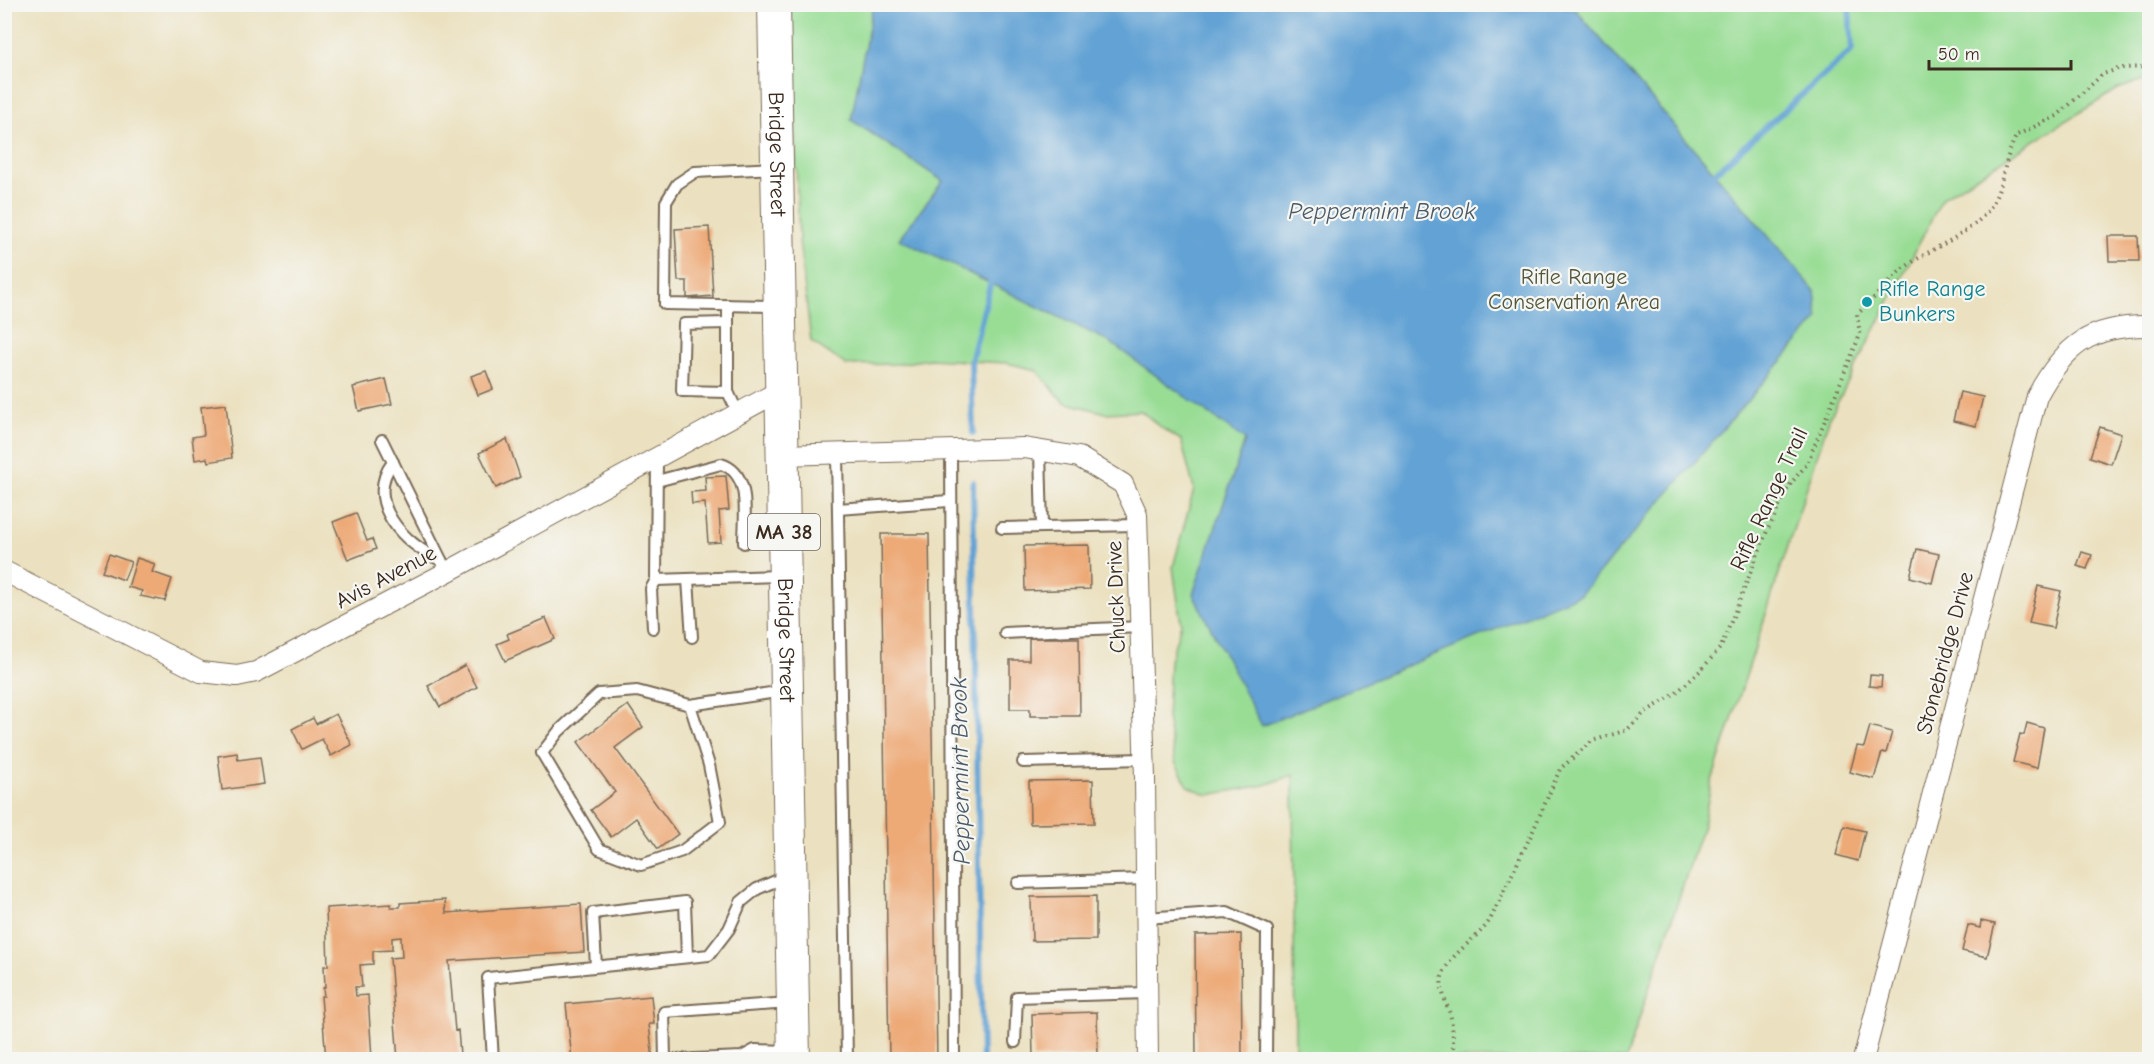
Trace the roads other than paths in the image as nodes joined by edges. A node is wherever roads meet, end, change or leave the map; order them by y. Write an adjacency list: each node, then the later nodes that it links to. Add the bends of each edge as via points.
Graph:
1 (774, 4): 2 (main road, Bridge Street / MA 38)
2 (777, 168): 3 (lane, via 694,172 677,184 666,202 665,304); 4 (main road, Bridge Street / MA 38)
3 (728, 305): 4 (lane); 5 (lane)
4 (780, 306): 7 (main road, Bridge Street / MA 38)
5 (728, 323): 8 (lane); 8 (lane, via 684,324 682,391)
6 (2150, 326): 54 (street, Stonebridge Drive, via 2102,332 2073,345 2053,367 2037,396)
7 (781, 390): 9 (street, Avis Avenue); 14 (main road, Bridge Street / MA 38)
8 (728, 392): 9 (lane)
9 (738, 413): 15 (street, Avis Avenue)
10 (382, 440): 16 (lane)
11 (951, 449): 12 (street, Chuck Drive); 13 (street, Chuck Drive); 18 (lane)
12 (1040, 451): 20 (street, Chuck Drive, via 1079,458 1123,484 1137,514); 21 (lane)
13 (837, 452): 14 (street, Chuck Drive); 19 (lane)
14 (782, 455): 26 (main road, Bridge Street / MA 38)
15 (657, 459): 17 (lane); 24 (street, Avis Avenue)
16 (393, 462): 24 (lane); 24 (lane, via 384,474 381,496 394,522 421,551)
17 (657, 480): 23 (lane, via 721,464 731,467 743,484); 27 (lane)
18 (949, 501): 19 (lane); 51 (lane)
19 (838, 509): 50 (lane)
20 (1137, 525): 21 (lane); 29 (street, Chuck Drive)
21 (1042, 527): 22 (lane)
22 (1002, 528)
23 (744, 543)
24 (444, 566): 25 (street, Avis Avenue, via 281,661 237,676 219,676 192,668)
25 (4, 571)
26 (784, 576): 28 (lane); 33 (main road, Bridge Street / MA 38)
27 (656, 580): 28 (lane); 30 (lane, via 651,589)
28 (688, 580): 32 (lane)
29 (1141, 627): 31 (lane); 35 (street, Chuck Drive)
30 (653, 628)
31 (1005, 633)
32 (692, 637)
33 (787, 690): 34 (lane); 37 (main road, Bridge Street / MA 38)
34 (690, 705): 34 (lane, via 637,691 599,694 559,731 542,753 599,849 641,865 682,851 720,822 709,765)
35 (1144, 759): 36 (lane); 38 (street, Chuck Drive)
36 (1023, 762)
37 (790, 875): 41 (lane, via 758,889 741,902 729,928 709,955); 44 (main road, Bridge Street / MA 38)
38 (1146, 879): 39 (lane); 40 (street, Chuck Drive)
39 (1018, 883)
40 (1146, 918): 43 (street, Chuck Drive); 53 (lane, via 1227,912 1267,930)
41 (687, 957): 42 (lane); 42 (lane, via 685,902 593,913)
42 (596, 966): 47 (lane, via 488,978)
43 (1147, 993): 45 (lane, via 1017,997); 52 (street, Chuck Drive)
44 (793, 1003): 46 (main road, Bridge Street / MA 38); 48 (lane, via 664,1012)
45 (1015, 1042)
46 (793, 1055): 49 (lane, via 755,1050 742,1057)
47 (493, 1059)
48 (665, 1059)
49 (670, 1059)
50 (847, 1059)
51 (954, 1059)
52 (1148, 1059)
53 (1266, 1059)
54 (1863, 1059)

